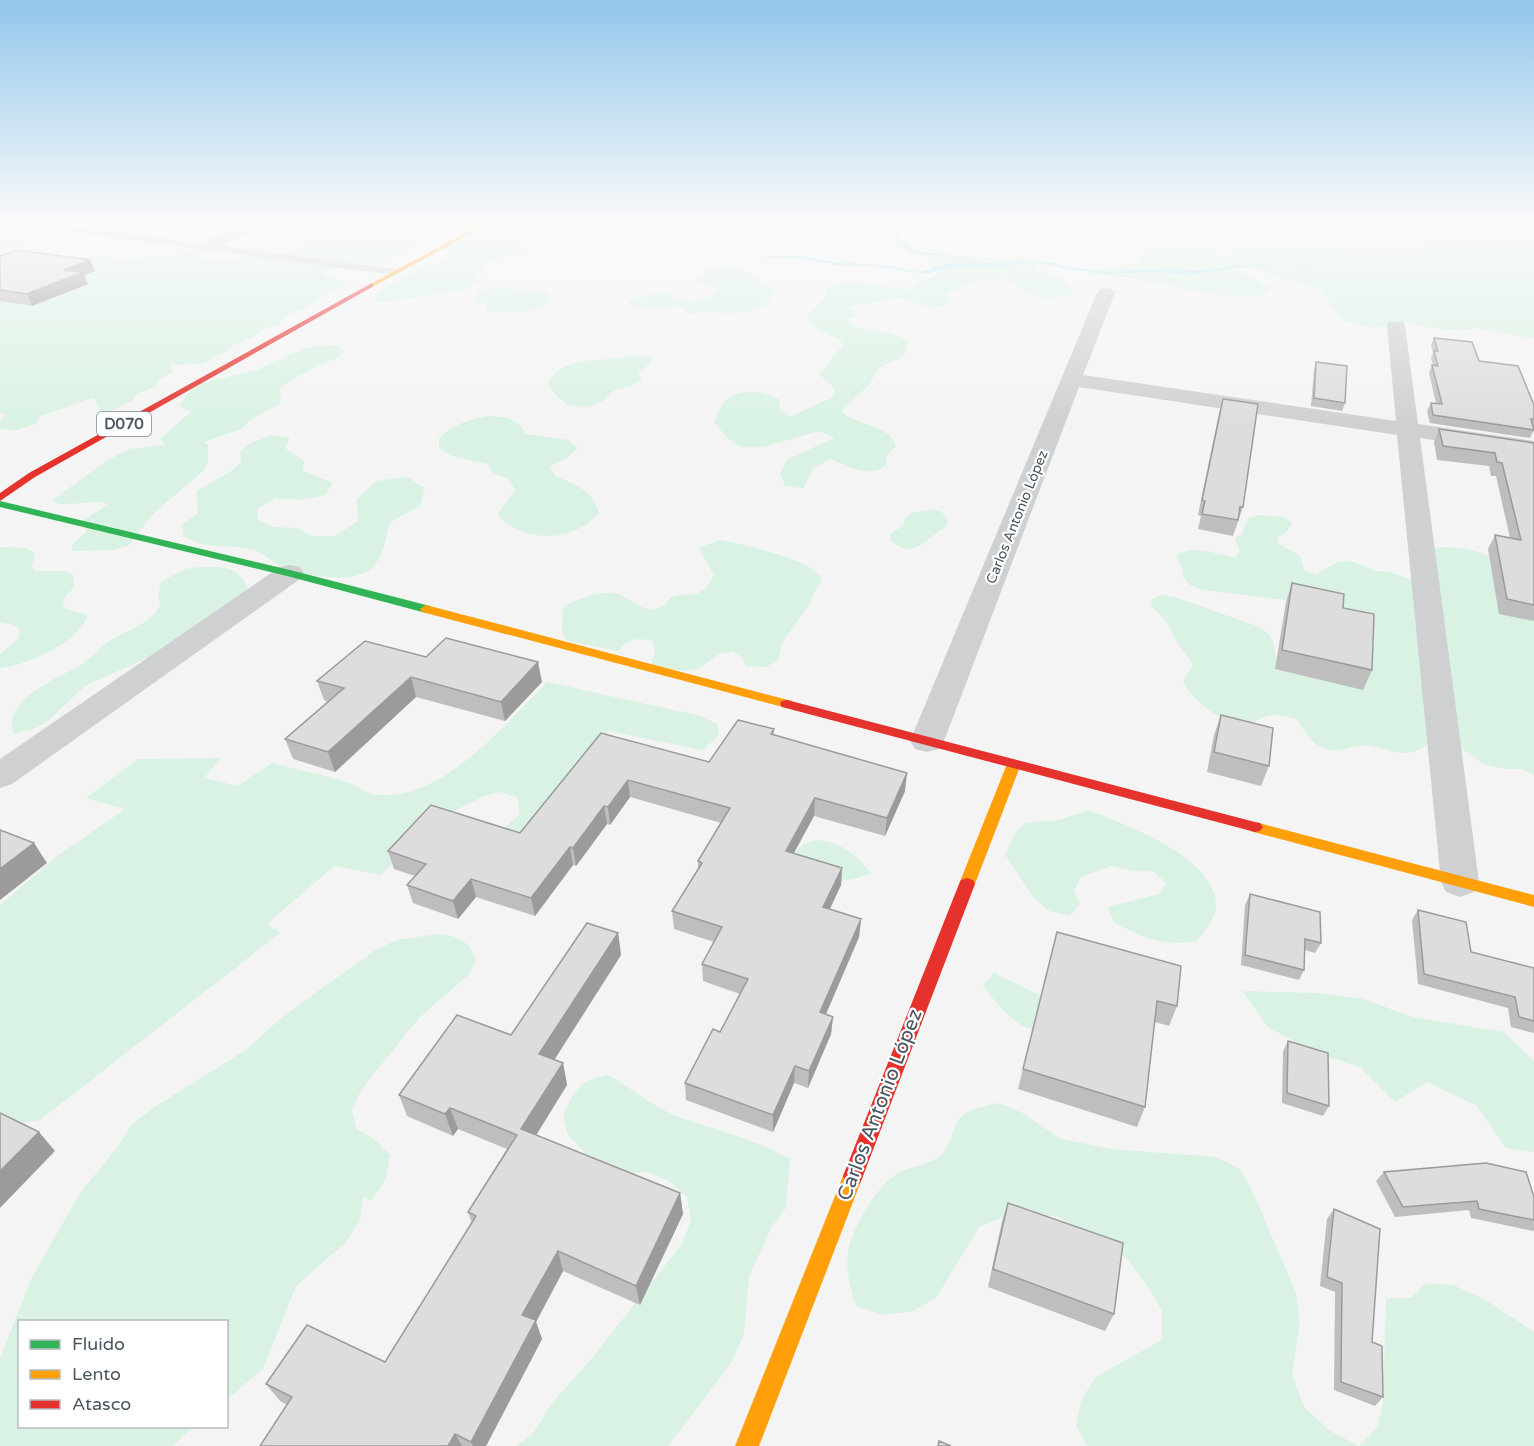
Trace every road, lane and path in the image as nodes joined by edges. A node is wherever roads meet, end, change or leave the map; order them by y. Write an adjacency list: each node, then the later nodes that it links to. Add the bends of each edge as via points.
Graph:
1 (361, 290): 7 (street, D070, via 32,475)
2 (1106, 293): 4 (street, Carlos Antonio López)
3 (1396, 326): 5 (street)
4 (1072, 380): 5 (street); 10 (street, Carlos Antonio López)
5 (1408, 430): 6 (street); 13 (street)
6 (1534, 448)
7 (0, 498)
8 (0, 504): 9 (street)
9 (290, 573): 10 (street); 12 (street)
10 (927, 741): 11 (street)
11 (1014, 764): 13 (street); 15 (street, Carlos Antonio López)
12 (0, 776)
13 (1460, 882): 14 (street)
14 (1534, 902)
15 (747, 1446)

